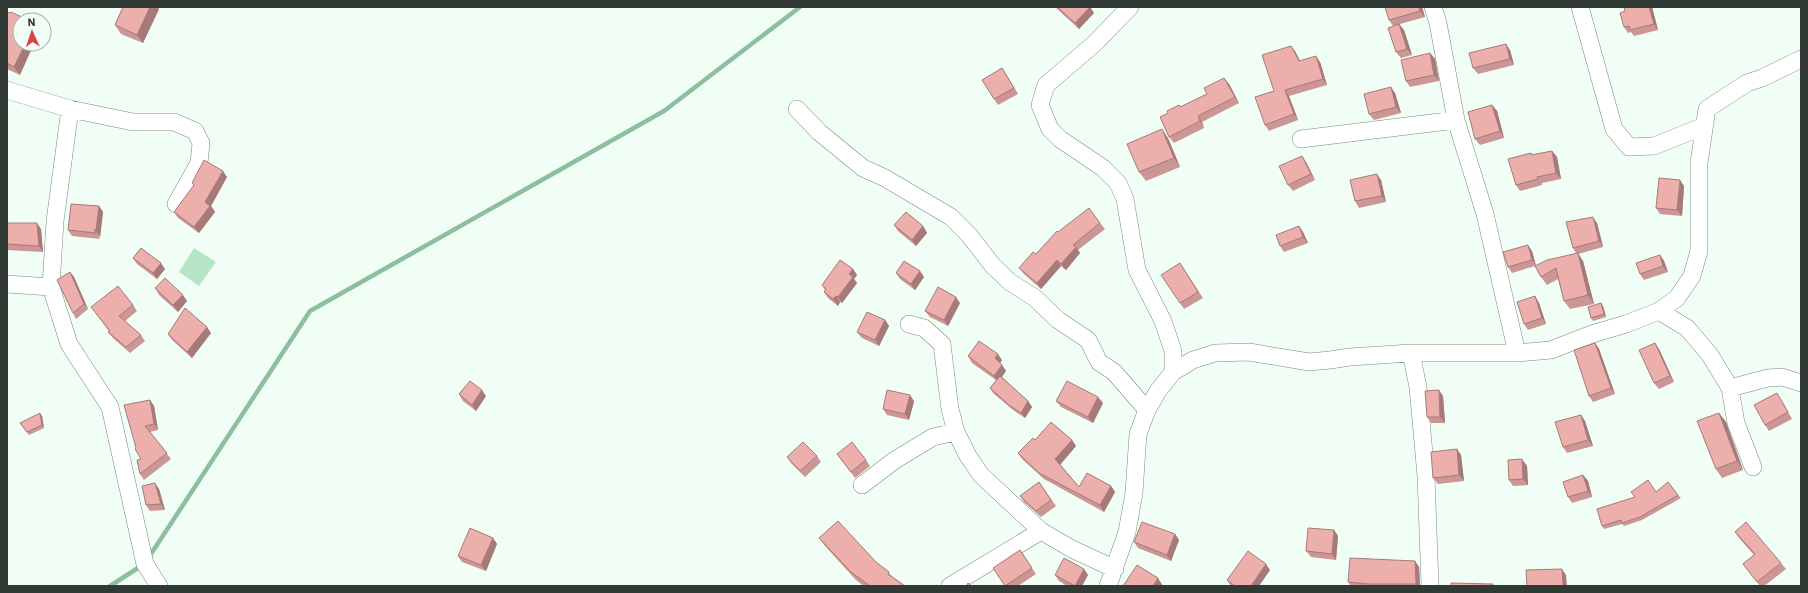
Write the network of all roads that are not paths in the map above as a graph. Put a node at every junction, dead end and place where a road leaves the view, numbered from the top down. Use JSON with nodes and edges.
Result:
{"nodes":[{"id":1,"x":1130,"y":7,"type":"edge"},
{"id":2,"x":1433,"y":7,"type":"edge"},
{"id":3,"x":1580,"y":7,"type":"edge"},
{"id":4,"x":1801,"y":59,"type":"edge"},
{"id":5,"x":7,"y":90,"type":"edge"},
{"id":6,"x":797,"y":109,"type":"dead end"},
{"id":7,"x":70,"y":110,"type":"junction"},
{"id":8,"x":1456,"y":120,"type":"junction"},
{"id":9,"x":1704,"y":126,"type":"junction"},
{"id":10,"x":1301,"y":139,"type":"dead end"},
{"id":11,"x":176,"y":204,"type":"dead end"},
{"id":12,"x":7,"y":284,"type":"edge"},
{"id":13,"x":52,"y":287,"type":"junction"},
{"id":14,"x":1659,"y":311,"type":"junction"},
{"id":15,"x":909,"y":324,"type":"dead end"},
{"id":16,"x":1412,"y":353,"type":"junction"},
{"id":17,"x":1517,"y":353,"type":"junction"},
{"id":18,"x":1174,"y":372,"type":"junction"},
{"id":19,"x":1801,"y":383,"type":"edge"},
{"id":20,"x":1730,"y":388,"type":"junction"},
{"id":21,"x":1147,"y":410,"type":"junction"},
{"id":22,"x":956,"y":432,"type":"junction"},
{"id":23,"x":1753,"y":467,"type":"dead end"},
{"id":24,"x":862,"y":484,"type":"dead end"},
{"id":25,"x":1041,"y":531,"type":"junction"},
{"id":26,"x":1115,"y":569,"type":"junction"},
{"id":27,"x":159,"y":586,"type":"edge"},
{"id":28,"x":950,"y":586,"type":"edge"},
{"id":29,"x":1108,"y":586,"type":"edge"},
{"id":30,"x":1430,"y":586,"type":"edge"}],
"edges":[{"from":1,"to":18,"type":"street"},
{"from":2,"to":8,"type":"street"},
{"from":3,"to":9,"type":"street"},
{"from":4,"to":9,"type":"street"},
{"from":5,"to":7,"type":"street"},
{"from":6,"to":21,"type":"street"},
{"from":7,"to":11,"type":"street"},
{"from":7,"to":13,"type":"street"},
{"from":8,"to":10,"type":"street"},
{"from":8,"to":17,"type":"street"},
{"from":9,"to":14,"type":"street"},
{"from":12,"to":13,"type":"street"},
{"from":13,"to":27,"type":"street"},
{"from":14,"to":17,"type":"street"},
{"from":14,"to":20,"type":"street"},
{"from":15,"to":22,"type":"street"},
{"from":16,"to":17,"type":"street"},
{"from":16,"to":18,"type":"street"},
{"from":16,"to":30,"type":"street"},
{"from":18,"to":21,"type":"street"},
{"from":19,"to":20,"type":"street"},
{"from":20,"to":23,"type":"street"},
{"from":21,"to":26,"type":"street"},
{"from":22,"to":24,"type":"street"},
{"from":22,"to":25,"type":"street"},
{"from":25,"to":26,"type":"street"},
{"from":25,"to":28,"type":"street"},
{"from":26,"to":29,"type":"street"}]}
